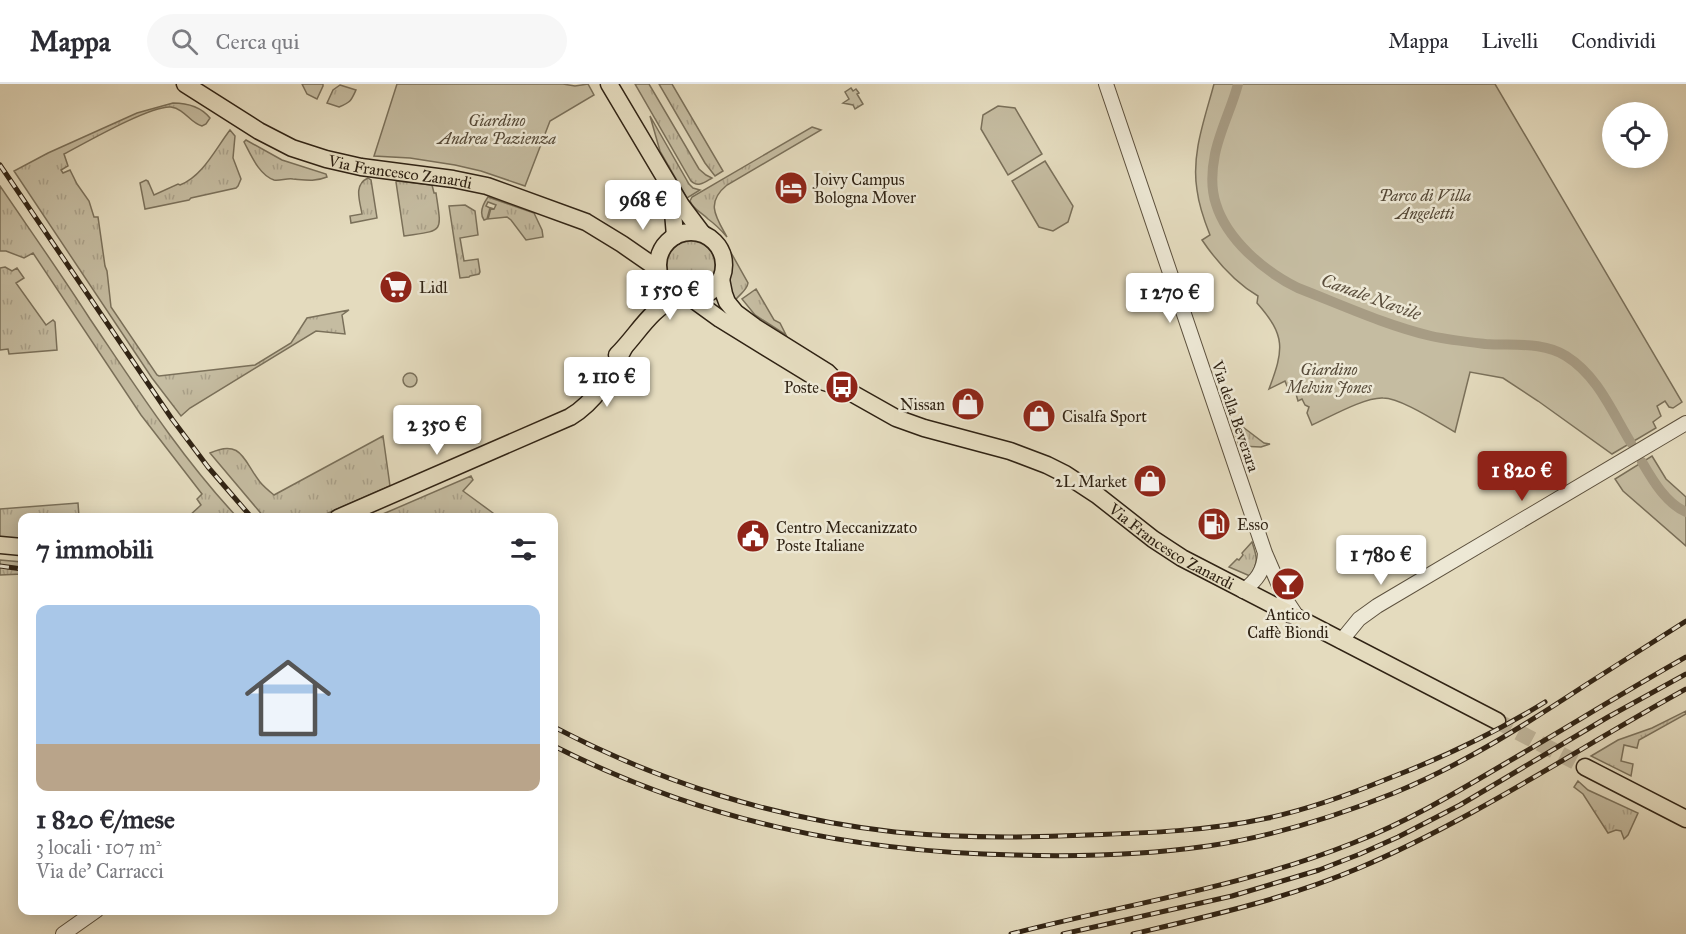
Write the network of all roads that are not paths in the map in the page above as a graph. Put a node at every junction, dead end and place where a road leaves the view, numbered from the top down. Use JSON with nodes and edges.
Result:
{"nodes":[{"id":1,"x":185,"y":84,"type":"edge"},
{"id":2,"x":599,"y":84,"type":"edge"},
{"id":3,"x":609,"y":84,"type":"edge"},
{"id":4,"x":1106,"y":84,"type":"edge"},
{"id":5,"x":702,"y":233,"type":"junction"},
{"id":6,"x":669,"y":241,"type":"junction"},
{"id":7,"x":622,"y":244,"type":"junction"},
{"id":8,"x":659,"y":274,"type":"junction"},
{"id":9,"x":721,"y":279,"type":"junction"},
{"id":10,"x":685,"y":297,"type":"junction"},
{"id":11,"x":645,"y":321,"type":"junction"},
{"id":12,"x":841,"y":387,"type":"junction"},
{"id":13,"x":1686,"y":423,"type":"edge"},
{"id":14,"x":349,"y":513,"type":"edge"},
{"id":15,"x":0,"y":545,"type":"edge"},
{"id":16,"x":18,"y":547,"type":"edge"},
{"id":17,"x":1265,"y":553,"type":"junction"},
{"id":18,"x":1244,"y":591,"type":"junction"},
{"id":19,"x":1299,"y":620,"type":"junction"},
{"id":20,"x":1341,"y":641,"type":"junction"},
{"id":21,"x":1497,"y":721,"type":"tunnel mouth"},
{"id":22,"x":1585,"y":767,"type":"tunnel mouth"},
{"id":23,"x":1686,"y":819,"type":"edge"},
{"id":24,"x":90,"y":915,"type":"edge"},
{"id":25,"x":63,"y":934,"type":"edge"}],
"edges":[{"from":1,"to":7,"type":"main road","name":"Via Francesco Zanardi"},
{"from":2,"to":6,"type":"main road"},
{"from":3,"to":5,"type":"main road"},
{"from":4,"to":17,"type":"street","name":"Via della Beverara"},
{"from":5,"to":6,"type":"main road"},
{"from":5,"to":9,"type":"main road"},
{"from":6,"to":7,"type":"main road","name":"Via Francesco Zanardi"},
{"from":6,"to":8,"type":"main road"},
{"from":7,"to":8,"type":"main road","name":"Via Francesco Zanardi"},
{"from":8,"to":10,"type":"main road"},
{"from":8,"to":11,"type":"main road"},
{"from":9,"to":10,"type":"main road"},
{"from":9,"to":12,"type":"main road","name":"Via Francesco Zanardi"},
{"from":10,"to":11,"type":"main road"},
{"from":10,"to":12,"type":"main road","name":"Via Francesco Zanardi"},
{"from":11,"to":14,"type":"main road"},
{"from":12,"to":18,"type":"main road","name":"Via Francesco Zanardi"},
{"from":13,"to":20,"type":"street"},
{"from":15,"to":16,"type":"main road"},
{"from":17,"to":18,"type":"street"},
{"from":17,"to":19,"type":"street","name":"Via della Beverara"},
{"from":18,"to":19,"type":"main road","name":"Via Francesco Zanardi"},
{"from":19,"to":20,"type":"main road","name":"Via Francesco Zanardi"},
{"from":20,"to":21,"type":"main road","name":"Via Francesco Zanardi"},
{"from":22,"to":23,"type":"main road"},
{"from":24,"to":25,"type":"street"}]}
